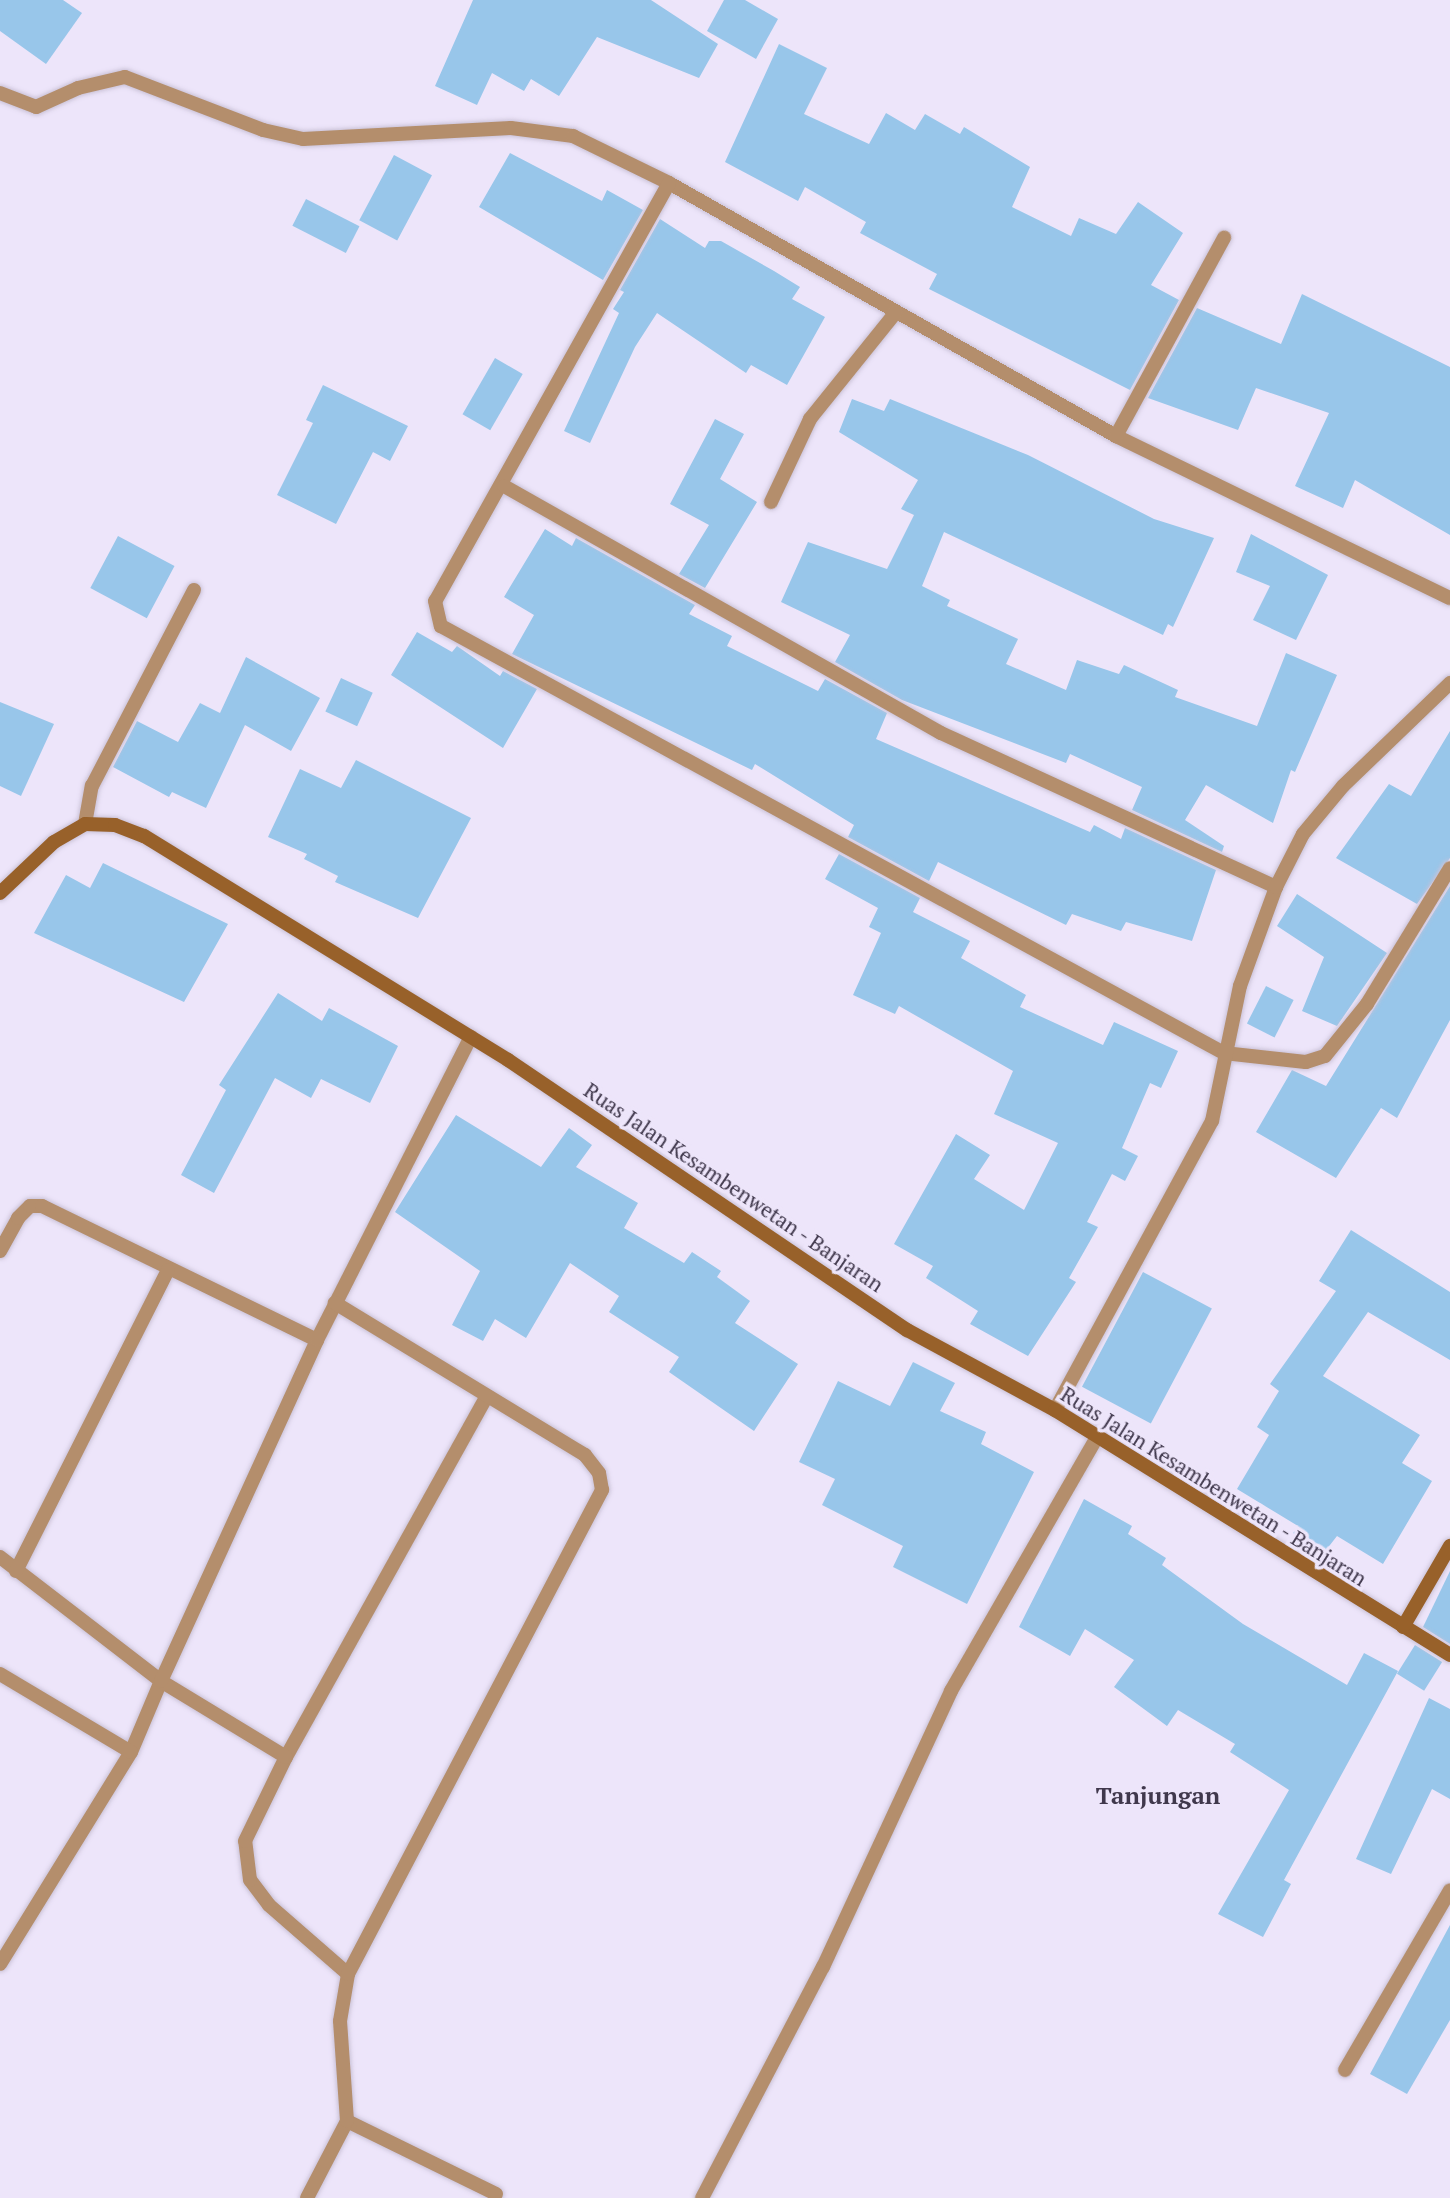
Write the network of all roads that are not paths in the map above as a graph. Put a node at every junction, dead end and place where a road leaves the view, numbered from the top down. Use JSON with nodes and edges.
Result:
{"nodes":[{"id":1,"x":0,"y":93,"type":"edge"},
{"id":2,"x":669,"y":183,"type":"junction"},
{"id":3,"x":1224,"y":238,"type":"dead end"},
{"id":4,"x":896,"y":312,"type":"junction"},
{"id":5,"x":1115,"y":436,"type":"junction"},
{"id":6,"x":503,"y":486,"type":"junction"},
{"id":7,"x":771,"y":502,"type":"dead end"},
{"id":8,"x":194,"y":590,"type":"dead end"},
{"id":9,"x":1450,"y":598,"type":"edge"},
{"id":10,"x":1450,"y":683,"type":"edge"},
{"id":11,"x":85,"y":824,"type":"junction"},
{"id":12,"x":1450,"y":868,"type":"edge"},
{"id":13,"x":1276,"y":887,"type":"junction"},
{"id":14,"x":0,"y":893,"type":"edge"},
{"id":15,"x":471,"y":1037,"type":"junction"},
{"id":16,"x":1224,"y":1053,"type":"junction"},
{"id":17,"x":0,"y":1251,"type":"edge"},
{"id":18,"x":168,"y":1270,"type":"junction"},
{"id":19,"x":335,"y":1303,"type":"junction"},
{"id":20,"x":317,"y":1340,"type":"junction"},
{"id":21,"x":488,"y":1396,"type":"junction"},
{"id":22,"x":1055,"y":1410,"type":"junction"},
{"id":23,"x":1097,"y":1437,"type":"junction"},
{"id":24,"x":1450,"y":1546,"type":"edge"},
{"id":25,"x":0,"y":1557,"type":"edge"},
{"id":26,"x":16,"y":1572,"type":"junction"},
{"id":27,"x":1402,"y":1627,"type":"junction"},
{"id":28,"x":1450,"y":1655,"type":"edge"},
{"id":29,"x":0,"y":1674,"type":"edge"},
{"id":30,"x":161,"y":1681,"type":"junction"},
{"id":31,"x":131,"y":1752,"type":"junction"},
{"id":32,"x":286,"y":1756,"type":"junction"},
{"id":33,"x":1450,"y":1890,"type":"edge"},
{"id":34,"x":0,"y":1964,"type":"edge"},
{"id":35,"x":348,"y":1974,"type":"junction"},
{"id":36,"x":1345,"y":2070,"type":"dead end"},
{"id":37,"x":347,"y":2122,"type":"junction"},
{"id":38,"x":496,"y":2194,"type":"dead end"},
{"id":39,"x":307,"y":2198,"type":"edge"},
{"id":40,"x":702,"y":2198,"type":"edge"}],
"edges":[{"from":1,"to":2,"type":"street"},
{"from":2,"to":4,"type":"street"},
{"from":2,"to":6,"type":"street"},
{"from":3,"to":5,"type":"street"},
{"from":4,"to":5,"type":"street"},
{"from":4,"to":7,"type":"street"},
{"from":5,"to":9,"type":"street"},
{"from":6,"to":13,"type":"street"},
{"from":6,"to":16,"type":"street"},
{"from":8,"to":11,"type":"street"},
{"from":10,"to":13,"type":"street"},
{"from":11,"to":14,"type":"main road"},
{"from":11,"to":15,"type":"main road","name":"Ruas Jalan Kesambenwetan - Banjaran"},
{"from":12,"to":16,"type":"street"},
{"from":13,"to":16,"type":"street"},
{"from":15,"to":19,"type":"street"},
{"from":15,"to":22,"type":"main road","name":"Ruas Jalan Kesambenwetan - Banjaran"},
{"from":16,"to":22,"type":"street"},
{"from":17,"to":18,"type":"street"},
{"from":18,"to":20,"type":"street"},
{"from":18,"to":26,"type":"street"},
{"from":19,"to":20,"type":"street"},
{"from":19,"to":21,"type":"street"},
{"from":20,"to":30,"type":"street"},
{"from":21,"to":32,"type":"street"},
{"from":21,"to":35,"type":"street"},
{"from":22,"to":23,"type":"main road","name":"Ruas Jalan Kesambenwetan - Banjaran"},
{"from":23,"to":27,"type":"main road","name":"Ruas Jalan Kesambenwetan - Banjaran"},
{"from":23,"to":40,"type":"street"},
{"from":24,"to":27,"type":"main road"},
{"from":25,"to":26,"type":"street"},
{"from":26,"to":30,"type":"street"},
{"from":27,"to":28,"type":"main road","name":"Ruas Jalan Kesambenwetan - Banjaran"},
{"from":29,"to":31,"type":"street"},
{"from":30,"to":31,"type":"street"},
{"from":30,"to":32,"type":"street"},
{"from":31,"to":34,"type":"street"},
{"from":32,"to":35,"type":"street"},
{"from":33,"to":36,"type":"street"},
{"from":35,"to":37,"type":"street"},
{"from":37,"to":38,"type":"street"},
{"from":37,"to":39,"type":"street"}]}
